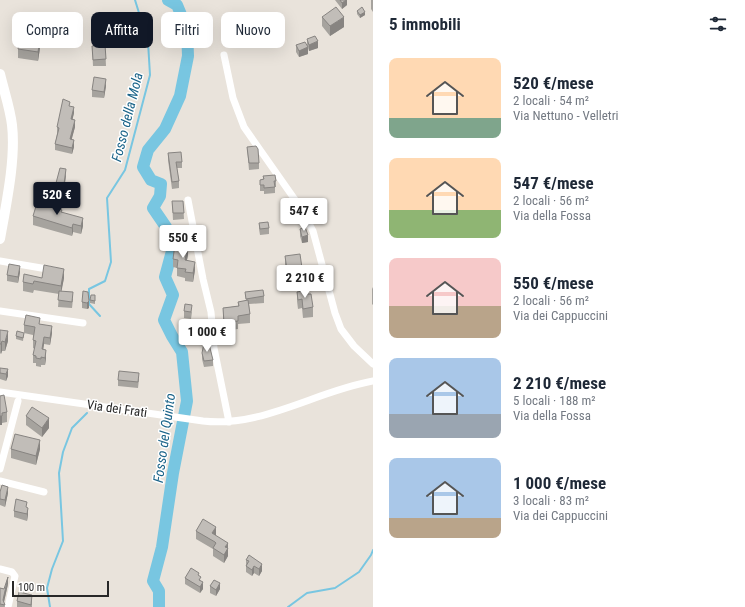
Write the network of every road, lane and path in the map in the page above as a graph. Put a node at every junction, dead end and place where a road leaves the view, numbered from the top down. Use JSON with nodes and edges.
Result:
{"nodes":[{"id":1,"x":224,"y":55,"type":"dead end"},
{"id":2,"x":0,"y":74,"type":"edge"},
{"id":3,"x":188,"y":200,"type":"dead end"},
{"id":4,"x":0,"y":239,"type":"edge"},
{"id":5,"x":0,"y":261,"type":"edge"},
{"id":6,"x":57,"y":271,"type":"edge"},
{"id":7,"x":0,"y":311,"type":"edge"},
{"id":8,"x":83,"y":322,"type":"dead end"},
{"id":9,"x":373,"y":364,"type":"edge"},
{"id":10,"x":373,"y":381,"type":"edge"},
{"id":11,"x":0,"y":392,"type":"edge"},
{"id":12,"x":18,"y":401,"type":"dead end"},
{"id":13,"x":229,"y":422,"type":"junction"},
{"id":14,"x":0,"y":469,"type":"edge"},
{"id":15,"x":0,"y":480,"type":"edge"},
{"id":16,"x":44,"y":492,"type":"dead end"},
{"id":17,"x":0,"y":569,"type":"edge"},
{"id":18,"x":8,"y":607,"type":"edge"}],
"edges":[{"from":1,"to":9,"type":"street"},
{"from":2,"to":4,"type":"main road"},
{"from":3,"to":13,"type":"street"},
{"from":5,"to":6,"type":"street"},
{"from":7,"to":8,"type":"street"},
{"from":10,"to":13,"type":"street","name":"Via dei Frati"},
{"from":11,"to":13,"type":"street","name":"Via dei Frati"},
{"from":12,"to":14,"type":"street"},
{"from":15,"to":16,"type":"street"},
{"from":17,"to":18,"type":"street"}]}
